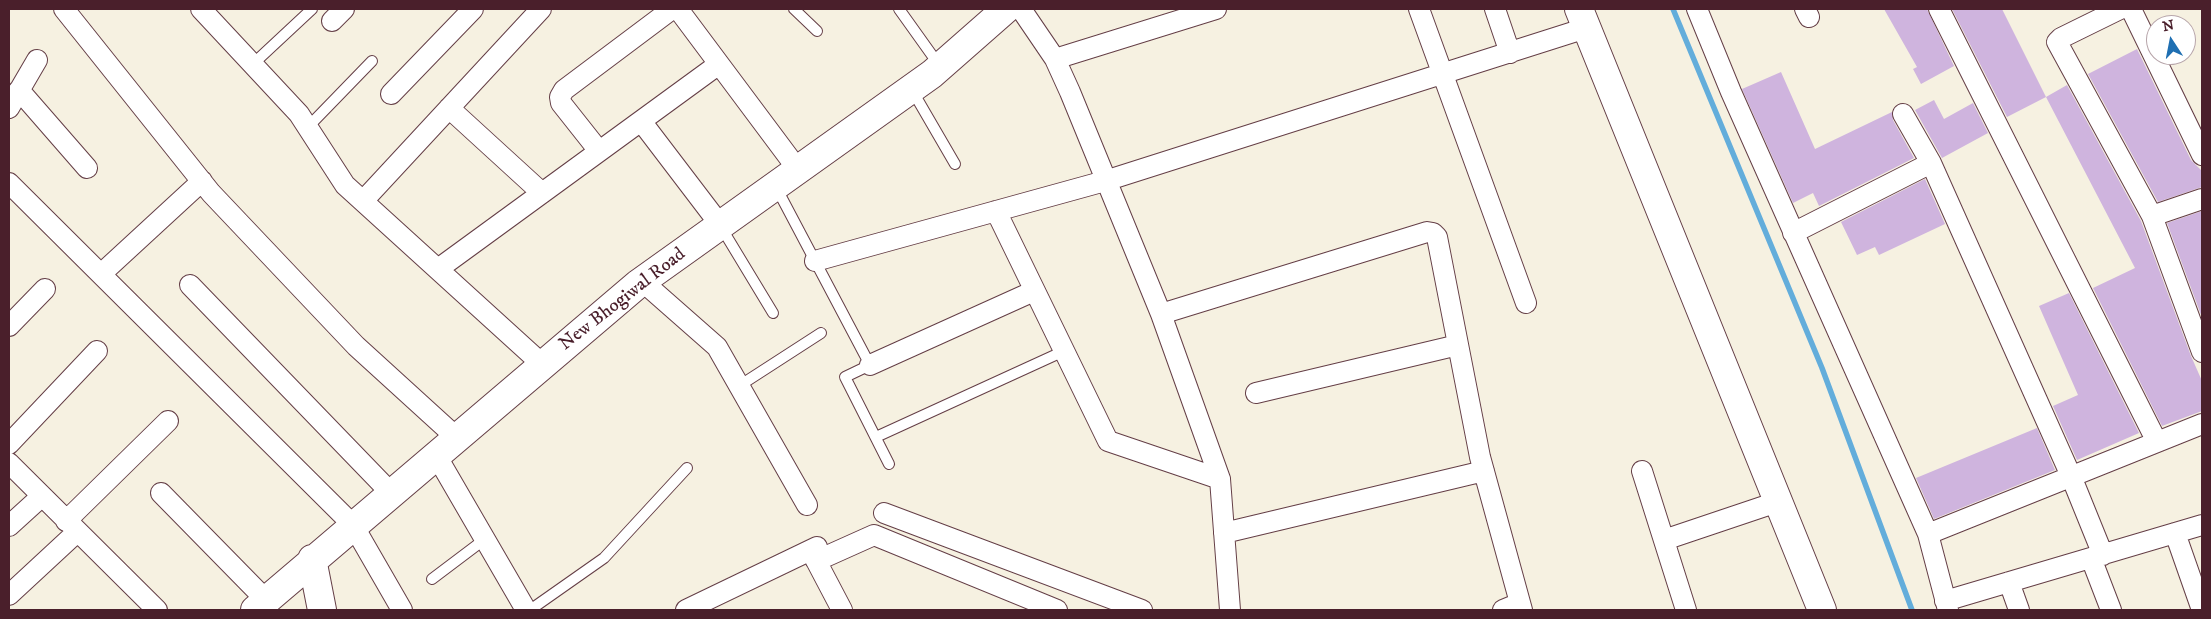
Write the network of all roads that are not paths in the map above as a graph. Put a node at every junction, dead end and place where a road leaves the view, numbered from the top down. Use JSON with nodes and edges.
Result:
{"nodes":[{"id":1,"x":64,"y":9,"type":"edge"},
{"id":2,"x":201,"y":9,"type":"edge"},
{"id":3,"x":312,"y":9,"type":"edge"},
{"id":4,"x":473,"y":9,"type":"edge"},
{"id":5,"x":541,"y":9,"type":"edge"},
{"id":6,"x":672,"y":9,"type":"edge"},
{"id":7,"x":678,"y":9,"type":"edge"},
{"id":8,"x":794,"y":9,"type":"edge"},
{"id":9,"x":899,"y":9,"type":"edge"},
{"id":10,"x":1006,"y":9,"type":"edge"},
{"id":11,"x":1021,"y":9,"type":"edge"},
{"id":12,"x":1216,"y":9,"type":"edge"},
{"id":13,"x":1419,"y":9,"type":"edge"},
{"id":14,"x":1495,"y":9,"type":"edge"},
{"id":15,"x":1697,"y":9,"type":"edge"},
{"id":16,"x":1939,"y":9,"type":"edge"},
{"id":17,"x":2120,"y":9,"type":"edge"},
{"id":18,"x":2131,"y":9,"type":"edge"},
{"id":19,"x":1168,"y":16,"type":"edge"},
{"id":20,"x":1582,"y":18,"type":"edge"},
{"id":21,"x":817,"y":31,"type":"dead end"},
{"id":22,"x":1510,"y":53,"type":"junction"},
{"id":23,"x":1054,"y":59,"type":"junction"},
{"id":24,"x":37,"y":60,"type":"dead end"},
{"id":25,"x":372,"y":61,"type":"dead end"},
{"id":26,"x":253,"y":64,"type":"junction"},
{"id":27,"x":719,"y":64,"type":"junction"},
{"id":28,"x":940,"y":67,"type":"junction"},
{"id":29,"x":1443,"y":73,"type":"junction"},
{"id":30,"x":912,"y":89,"type":"junction"},
{"id":31,"x":19,"y":90,"type":"junction"},
{"id":32,"x":391,"y":94,"type":"dead end"},
{"id":33,"x":9,"y":108,"type":"edge"},
{"id":34,"x":449,"y":108,"type":"junction"},
{"id":35,"x":1903,"y":114,"type":"dead end"},
{"id":36,"x":641,"y":121,"type":"junction"},
{"id":37,"x":308,"y":127,"type":"junction"},
{"id":38,"x":599,"y":151,"type":"junction"},
{"id":39,"x":2201,"y":151,"type":"edge"},
{"id":40,"x":1931,"y":163,"type":"junction"},
{"id":41,"x":955,"y":164,"type":"dead end"},
{"id":42,"x":87,"y":168,"type":"dead end"},
{"id":43,"x":799,"y":170,"type":"junction"},
{"id":44,"x":202,"y":181,"type":"junction"},
{"id":45,"x":1105,"y":181,"type":"junction"},
{"id":46,"x":9,"y":183,"type":"edge"},
{"id":47,"x":776,"y":187,"type":"junction"},
{"id":48,"x":542,"y":193,"type":"junction"},
{"id":49,"x":2202,"y":199,"type":"edge"},
{"id":50,"x":363,"y":201,"type":"junction"},
{"id":51,"x":996,"y":211,"type":"junction"},
{"id":52,"x":2152,"y":216,"type":"junction"},
{"id":53,"x":720,"y":226,"type":"junction"},
{"id":54,"x":1793,"y":233,"type":"junction"},
{"id":55,"x":815,"y":261,"type":"junction"},
{"id":56,"x":438,"y":269,"type":"junction"},
{"id":57,"x":101,"y":274,"type":"junction"},
{"id":58,"x":642,"y":281,"type":"junction"},
{"id":59,"x":190,"y":285,"type":"dead end"},
{"id":60,"x":46,"y":289,"type":"dead end"},
{"id":61,"x":1034,"y":291,"type":"junction"},
{"id":62,"x":1526,"y":303,"type":"dead end"},
{"id":63,"x":772,"y":314,"type":"dead end"},
{"id":64,"x":1161,"y":314,"type":"junction"},
{"id":65,"x":9,"y":326,"type":"edge"},
{"id":66,"x":821,"y":333,"type":"dead end"},
{"id":67,"x":1458,"y":345,"type":"junction"},
{"id":68,"x":1064,"y":351,"type":"junction"},
{"id":69,"x":97,"y":352,"type":"dead end"},
{"id":70,"x":2202,"y":352,"type":"edge"},
{"id":71,"x":543,"y":365,"type":"junction"},
{"id":72,"x":870,"y":365,"type":"junction"},
{"id":73,"x":739,"y":386,"type":"junction"},
{"id":74,"x":1256,"y":393,"type":"dead end"},
{"id":75,"x":168,"y":421,"type":"dead end"},
{"id":76,"x":2202,"y":425,"type":"edge"},
{"id":77,"x":876,"y":436,"type":"junction"},
{"id":78,"x":457,"y":438,"type":"junction"},
{"id":79,"x":2157,"y":442,"type":"junction"},
{"id":80,"x":9,"y":444,"type":"edge"},
{"id":81,"x":436,"y":455,"type":"junction"},
{"id":82,"x":9,"y":463,"type":"edge"},
{"id":83,"x":890,"y":464,"type":"dead end"},
{"id":84,"x":687,"y":468,"type":"dead end"},
{"id":85,"x":1484,"y":471,"type":"junction"},
{"id":86,"x":1642,"y":471,"type":"dead end"},
{"id":87,"x":2072,"y":476,"type":"junction"},
{"id":88,"x":1220,"y":479,"type":"junction"},
{"id":89,"x":161,"y":493,"type":"dead end"},
{"id":90,"x":391,"y":493,"type":"junction"},
{"id":91,"x":42,"y":496,"type":"junction"},
{"id":92,"x":1777,"y":502,"type":"junction"},
{"id":93,"x":807,"y":505,"type":"dead end"},
{"id":94,"x":884,"y":513,"type":"dead end"},
{"id":95,"x":353,"y":525,"type":"junction"},
{"id":96,"x":2202,"y":525,"type":"edge"},
{"id":97,"x":9,"y":526,"type":"edge"},
{"id":98,"x":72,"y":526,"type":"junction"},
{"id":99,"x":1224,"y":533,"type":"junction"},
{"id":100,"x":2175,"y":533,"type":"junction"},
{"id":101,"x":1928,"y":534,"type":"junction"},
{"id":102,"x":485,"y":539,"type":"junction"},
{"id":103,"x":1664,"y":540,"type":"junction"},
{"id":104,"x":815,"y":553,"type":"junction"},
{"id":105,"x":2097,"y":556,"type":"junction"},
{"id":106,"x":312,"y":560,"type":"junction"},
{"id":107,"x":432,"y":579,"type":"dead end"},
{"id":108,"x":2009,"y":582,"type":"junction"},
{"id":109,"x":9,"y":595,"type":"edge"},
{"id":110,"x":1016,"y":603,"type":"edge"},
{"id":111,"x":261,"y":605,"type":"edge"},
{"id":112,"x":1947,"y":606,"type":"edge"},
{"id":113,"x":1515,"y":608,"type":"edge"},
{"id":114,"x":157,"y":610,"type":"edge"},
{"id":115,"x":322,"y":610,"type":"edge"},
{"id":116,"x":402,"y":610,"type":"edge"},
{"id":117,"x":528,"y":610,"type":"edge"},
{"id":118,"x":686,"y":610,"type":"edge"},
{"id":119,"x":842,"y":610,"type":"edge"},
{"id":120,"x":1057,"y":610,"type":"edge"},
{"id":121,"x":1142,"y":610,"type":"edge"},
{"id":122,"x":1230,"y":610,"type":"edge"},
{"id":123,"x":1686,"y":610,"type":"edge"},
{"id":124,"x":1822,"y":610,"type":"edge"},
{"id":125,"x":2019,"y":610,"type":"edge"},
{"id":126,"x":2111,"y":610,"type":"edge"},
{"id":127,"x":2202,"y":610,"type":"edge"}],
"edges":[{"from":1,"to":44,"type":"street"},
{"from":2,"to":26,"type":"street"},
{"from":3,"to":26,"type":"lane"},
{"from":4,"to":32,"type":"street"},
{"from":5,"to":34,"type":"street"},
{"from":6,"to":38,"type":"street"},
{"from":7,"to":27,"type":"street"},
{"from":8,"to":21,"type":"lane"},
{"from":9,"to":28,"type":"lane"},
{"from":10,"to":28,"type":"street","name":"New Bhogiwal Road"},
{"from":11,"to":23,"type":"street"},
{"from":12,"to":19,"type":"street"},
{"from":13,"to":29,"type":"street"},
{"from":14,"to":22,"type":"street"},
{"from":15,"to":54,"type":"street"},
{"from":16,"to":79,"type":"street"},
{"from":17,"to":52,"type":"street"},
{"from":18,"to":39,"type":"street"},
{"from":19,"to":23,"type":"street"},
{"from":20,"to":22,"type":"street"},
{"from":20,"to":92,"type":"street"},
{"from":22,"to":29,"type":"street"},
{"from":23,"to":45,"type":"street"},
{"from":24,"to":31,"type":"street"},
{"from":25,"to":37,"type":"lane"},
{"from":26,"to":37,"type":"street"},
{"from":27,"to":36,"type":"street"},
{"from":27,"to":43,"type":"street"},
{"from":28,"to":30,"type":"street","name":"New Bhogiwal Road"},
{"from":29,"to":45,"type":"street"},
{"from":29,"to":62,"type":"street"},
{"from":30,"to":41,"type":"lane"},
{"from":30,"to":43,"type":"street","name":"New Bhogiwal Road"},
{"from":31,"to":33,"type":"street"},
{"from":31,"to":42,"type":"street"},
{"from":34,"to":48,"type":"street"},
{"from":34,"to":50,"type":"street"},
{"from":35,"to":40,"type":"street"},
{"from":36,"to":38,"type":"street"},
{"from":36,"to":53,"type":"street"},
{"from":37,"to":50,"type":"street"},
{"from":38,"to":48,"type":"street"},
{"from":40,"to":54,"type":"street"},
{"from":40,"to":87,"type":"street"},
{"from":43,"to":47,"type":"street","name":"New Bhogiwal Road"},
{"from":44,"to":57,"type":"street"},
{"from":44,"to":78,"type":"street"},
{"from":45,"to":51,"type":"street"},
{"from":45,"to":64,"type":"street"},
{"from":46,"to":57,"type":"street"},
{"from":47,"to":53,"type":"street","name":"New Bhogiwal Road"},
{"from":47,"to":55,"type":"lane"},
{"from":48,"to":56,"type":"street"},
{"from":49,"to":52,"type":"street"},
{"from":50,"to":56,"type":"street"},
{"from":51,"to":55,"type":"street"},
{"from":51,"to":61,"type":"street"},
{"from":52,"to":70,"type":"street"},
{"from":53,"to":58,"type":"street","name":"New Bhogiwal Road"},
{"from":53,"to":63,"type":"lane"},
{"from":54,"to":101,"type":"street"},
{"from":55,"to":72,"type":"lane"},
{"from":56,"to":71,"type":"street"},
{"from":57,"to":95,"type":"street"},
{"from":58,"to":71,"type":"street","name":"New Bhogiwal Road"},
{"from":58,"to":73,"type":"street"},
{"from":59,"to":90,"type":"street"},
{"from":60,"to":65,"type":"street"},
{"from":61,"to":68,"type":"street"},
{"from":61,"to":72,"type":"street"},
{"from":64,"to":67,"type":"street"},
{"from":64,"to":88,"type":"street"},
{"from":66,"to":73,"type":"lane"},
{"from":67,"to":74,"type":"street"},
{"from":67,"to":85,"type":"street"},
{"from":68,"to":77,"type":"lane"},
{"from":68,"to":88,"type":"street"},
{"from":69,"to":80,"type":"street"},
{"from":71,"to":78,"type":"street","name":"New Bhogiwal Road"},
{"from":72,"to":77,"type":"lane"},
{"from":73,"to":93,"type":"street"},
{"from":75,"to":98,"type":"street"},
{"from":76,"to":79,"type":"street"},
{"from":77,"to":83,"type":"lane"},
{"from":78,"to":81,"type":"street","name":"New Bhogiwal Road"},
{"from":79,"to":87,"type":"street"},
{"from":81,"to":90,"type":"street","name":"New Bhogiwal Road"},
{"from":81,"to":102,"type":"street"},
{"from":82,"to":91,"type":"street"},
{"from":84,"to":117,"type":"lane"},
{"from":85,"to":99,"type":"street"},
{"from":85,"to":113,"type":"street"},
{"from":86,"to":103,"type":"street"},
{"from":87,"to":101,"type":"street"},
{"from":87,"to":105,"type":"street"},
{"from":88,"to":99,"type":"street"},
{"from":89,"to":111,"type":"street"},
{"from":90,"to":95,"type":"street","name":"New Bhogiwal Road"},
{"from":91,"to":97,"type":"street"},
{"from":91,"to":98,"type":"street"},
{"from":92,"to":103,"type":"street"},
{"from":92,"to":124,"type":"street"},
{"from":94,"to":121,"type":"street"},
{"from":95,"to":106,"type":"street","name":"New Bhogiwal Road"},
{"from":95,"to":116,"type":"street"},
{"from":96,"to":100,"type":"street"},
{"from":98,"to":109,"type":"street"},
{"from":98,"to":114,"type":"street"},
{"from":99,"to":122,"type":"street"},
{"from":100,"to":105,"type":"street"},
{"from":100,"to":127,"type":"street"},
{"from":101,"to":112,"type":"street"},
{"from":102,"to":107,"type":"lane"},
{"from":102,"to":117,"type":"street"},
{"from":103,"to":123,"type":"street"},
{"from":104,"to":110,"type":"street"},
{"from":104,"to":118,"type":"street"},
{"from":104,"to":119,"type":"street"},
{"from":105,"to":108,"type":"street"},
{"from":105,"to":126,"type":"street"},
{"from":106,"to":111,"type":"street","name":"New Bhogiwal Road"},
{"from":106,"to":115,"type":"street"},
{"from":108,"to":112,"type":"street"},
{"from":108,"to":125,"type":"street"},
{"from":110,"to":120,"type":"street"}]}
